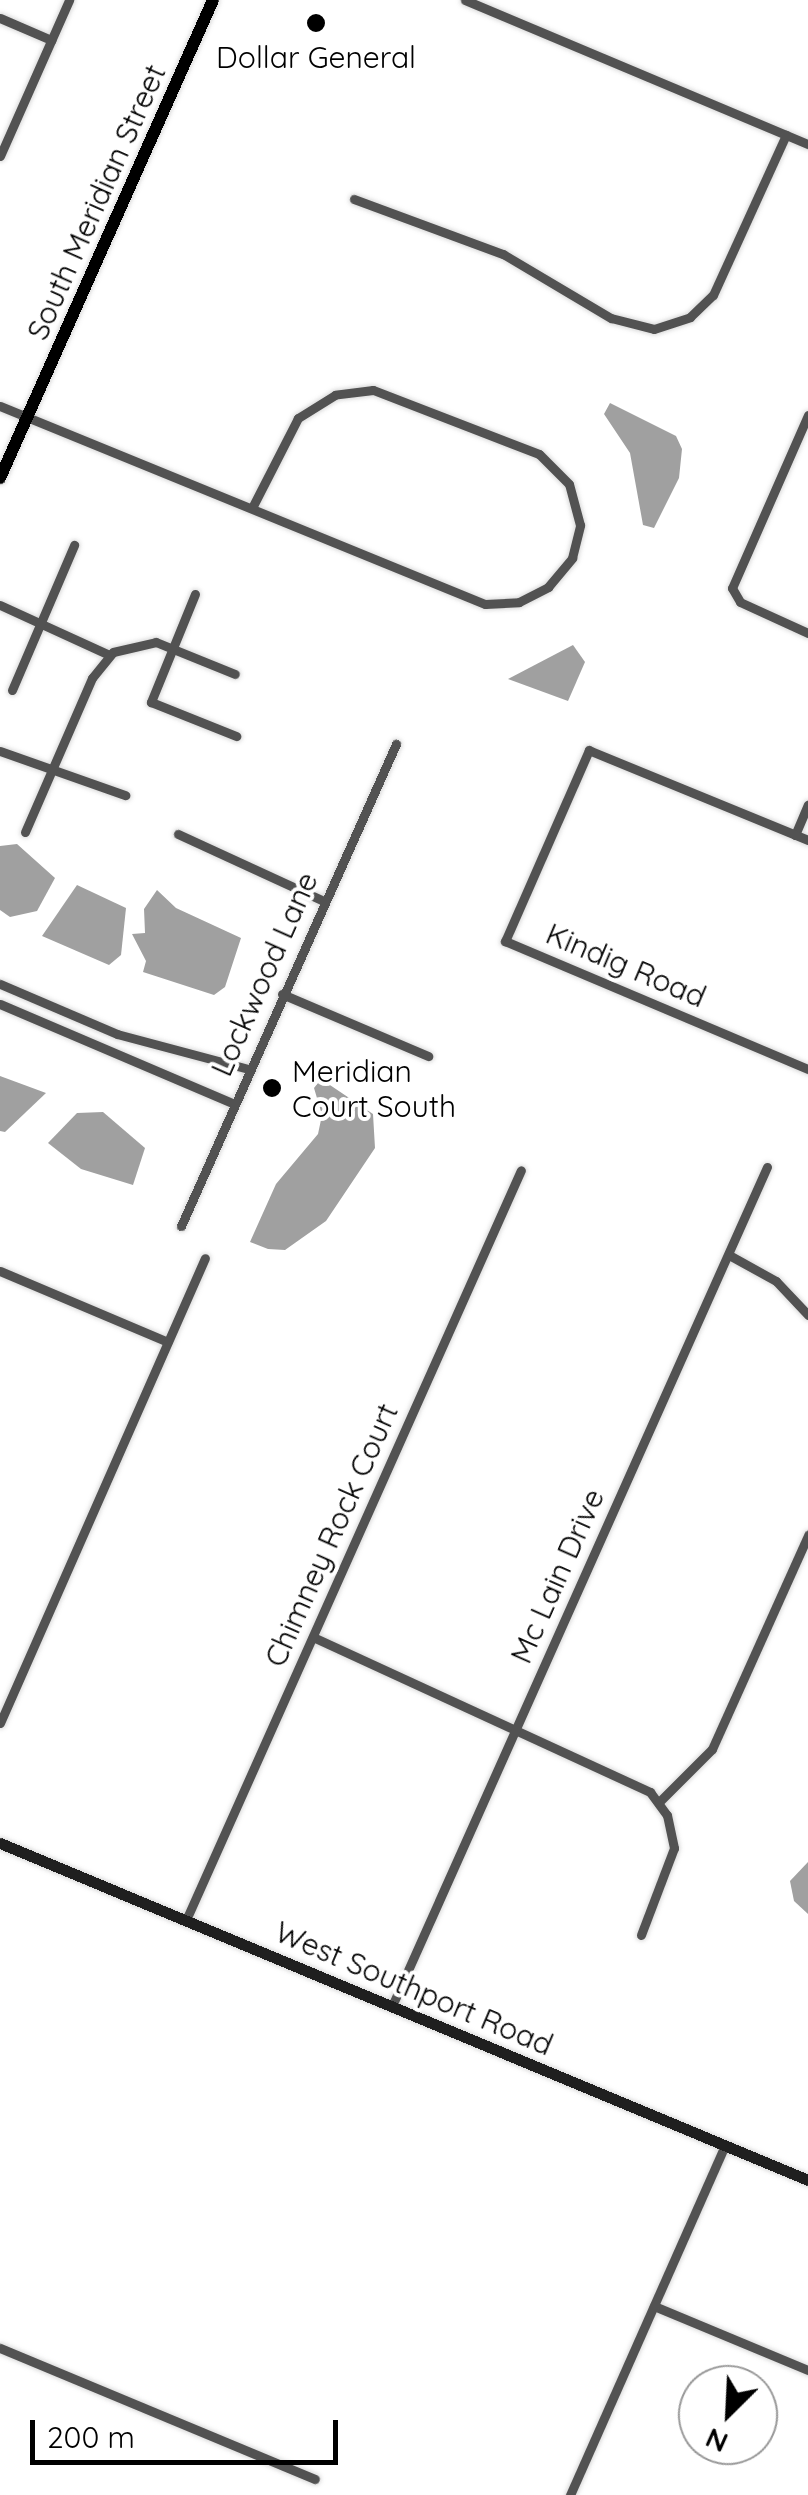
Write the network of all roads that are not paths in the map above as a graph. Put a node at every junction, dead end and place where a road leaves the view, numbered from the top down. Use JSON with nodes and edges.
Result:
{"nodes":[{"id":1,"x":69,"y":0,"type":"edge"},
{"id":2,"x":213,"y":0,"type":"edge"},
{"id":3,"x":465,"y":0,"type":"edge"},
{"id":4,"x":0,"y":18,"type":"edge"},
{"id":5,"x":52,"y":40,"type":"junction"},
{"id":6,"x":786,"y":135,"type":"junction"},
{"id":7,"x":808,"y":144,"type":"edge"},
{"id":8,"x":0,"y":156,"type":"edge"},
{"id":9,"x":354,"y":199,"type":"dead end"},
{"id":10,"x":0,"y":406,"type":"edge"},
{"id":11,"x":808,"y":415,"type":"edge"},
{"id":12,"x":26,"y":419,"type":"junction"},
{"id":13,"x":0,"y":478,"type":"edge"},
{"id":14,"x":252,"y":508,"type":"junction"},
{"id":15,"x":74,"y":545,"type":"dead end"},
{"id":16,"x":195,"y":594,"type":"dead end"},
{"id":17,"x":0,"y":605,"type":"edge"},
{"id":18,"x":40,"y":624,"type":"junction"},
{"id":19,"x":808,"y":633,"type":"edge"},
{"id":20,"x":174,"y":648,"type":"junction"},
{"id":21,"x":109,"y":655,"type":"junction"},
{"id":22,"x":235,"y":674,"type":"dead end"},
{"id":23,"x":12,"y":690,"type":"dead end"},
{"id":24,"x":236,"y":736,"type":"dead end"},
{"id":25,"x":396,"y":744,"type":"dead end"},
{"id":26,"x":0,"y":751,"type":"edge"},
{"id":27,"x":52,"y":768,"type":"junction"},
{"id":28,"x":125,"y":795,"type":"dead end"},
{"id":29,"x":808,"y":805,"type":"edge"},
{"id":30,"x":25,"y":832,"type":"dead end"},
{"id":31,"x":178,"y":834,"type":"dead end"},
{"id":32,"x":795,"y":835,"type":"junction"},
{"id":33,"x":808,"y":840,"type":"edge"},
{"id":34,"x":324,"y":901,"type":"junction"},
{"id":35,"x":0,"y":984,"type":"edge"},
{"id":36,"x":282,"y":994,"type":"junction"},
{"id":37,"x":0,"y":1004,"type":"edge"},
{"id":38,"x":428,"y":1056,"type":"dead end"},
{"id":39,"x":250,"y":1069,"type":"junction"},
{"id":40,"x":808,"y":1069,"type":"edge"},
{"id":41,"x":234,"y":1104,"type":"junction"},
{"id":42,"x":768,"y":1167,"type":"dead end"},
{"id":43,"x":522,"y":1170,"type":"dead end"},
{"id":44,"x":181,"y":1226,"type":"dead end"},
{"id":45,"x":729,"y":1255,"type":"junction"},
{"id":46,"x":205,"y":1258,"type":"dead end"},
{"id":47,"x":0,"y":1271,"type":"edge"},
{"id":48,"x":808,"y":1315,"type":"edge"},
{"id":49,"x":168,"y":1342,"type":"junction"},
{"id":50,"x":808,"y":1535,"type":"edge"},
{"id":51,"x":314,"y":1637,"type":"junction"},
{"id":52,"x":0,"y":1723,"type":"edge"},
{"id":53,"x":516,"y":1730,"type":"junction"},
{"id":54,"x":660,"y":1802,"type":"junction"},
{"id":55,"x":0,"y":1843,"type":"edge"},
{"id":56,"x":186,"y":1920,"type":"junction"},
{"id":57,"x":641,"y":1934,"type":"dead end"},
{"id":58,"x":392,"y":2006,"type":"junction"},
{"id":59,"x":725,"y":2146,"type":"junction"},
{"id":60,"x":808,"y":2180,"type":"edge"},
{"id":61,"x":654,"y":2306,"type":"junction"},
{"id":62,"x":0,"y":2348,"type":"edge"},
{"id":63,"x":808,"y":2370,"type":"edge"},
{"id":64,"x":315,"y":2478,"type":"dead end"},
{"id":65,"x":570,"y":2495,"type":"edge"}],
"edges":[{"from":1,"to":5,"type":"street"},
{"from":2,"to":12,"type":"main road","name":"South Meridian Street"},
{"from":3,"to":6,"type":"street"},
{"from":4,"to":5,"type":"street"},
{"from":5,"to":8,"type":"street"},
{"from":6,"to":7,"type":"street"},
{"from":6,"to":9,"type":"street"},
{"from":10,"to":12,"type":"street"},
{"from":11,"to":19,"type":"street"},
{"from":12,"to":13,"type":"main road","name":"South Meridian Street"},
{"from":12,"to":14,"type":"street"},
{"from":14,"to":14,"type":"street"},
{"from":15,"to":18,"type":"street"},
{"from":16,"to":20,"type":"street"},
{"from":17,"to":18,"type":"street"},
{"from":18,"to":21,"type":"street"},
{"from":18,"to":23,"type":"street"},
{"from":20,"to":21,"type":"street"},
{"from":20,"to":22,"type":"street"},
{"from":20,"to":24,"type":"street"},
{"from":21,"to":27,"type":"street"},
{"from":25,"to":34,"type":"street","name":"Lockwood Lane"},
{"from":26,"to":27,"type":"street"},
{"from":27,"to":28,"type":"street"},
{"from":27,"to":30,"type":"street"},
{"from":29,"to":32,"type":"street"},
{"from":31,"to":34,"type":"street"},
{"from":32,"to":33,"type":"street"},
{"from":32,"to":40,"type":"street","name":"Kindig Road"},
{"from":34,"to":36,"type":"street","name":"Lockwood Lane"},
{"from":35,"to":39,"type":"street"},
{"from":36,"to":38,"type":"street"},
{"from":36,"to":39,"type":"street","name":"Lockwood Lane"},
{"from":37,"to":41,"type":"street"},
{"from":39,"to":41,"type":"street","name":"Lockwood Lane"},
{"from":41,"to":44,"type":"street","name":"Lockwood Lane"},
{"from":42,"to":45,"type":"street","name":"Mc Lain Drive"},
{"from":43,"to":51,"type":"street","name":"Chimney Rock Court"},
{"from":45,"to":48,"type":"street"},
{"from":45,"to":53,"type":"street","name":"Mc Lain Drive"},
{"from":46,"to":49,"type":"street"},
{"from":47,"to":49,"type":"street"},
{"from":49,"to":52,"type":"street"},
{"from":50,"to":54,"type":"street"},
{"from":51,"to":53,"type":"street"},
{"from":51,"to":56,"type":"street","name":"Chimney Rock Court"},
{"from":53,"to":54,"type":"street"},
{"from":53,"to":58,"type":"street","name":"Mc Lain Drive"},
{"from":54,"to":57,"type":"street"},
{"from":55,"to":56,"type":"main road","name":"West Southport Road"},
{"from":56,"to":58,"type":"main road","name":"West Southport Road"},
{"from":58,"to":59,"type":"main road","name":"West Southport Road"},
{"from":59,"to":60,"type":"main road","name":"West Southport Road"},
{"from":59,"to":61,"type":"street"},
{"from":61,"to":63,"type":"street"},
{"from":61,"to":65,"type":"street"},
{"from":62,"to":64,"type":"street"}]}
